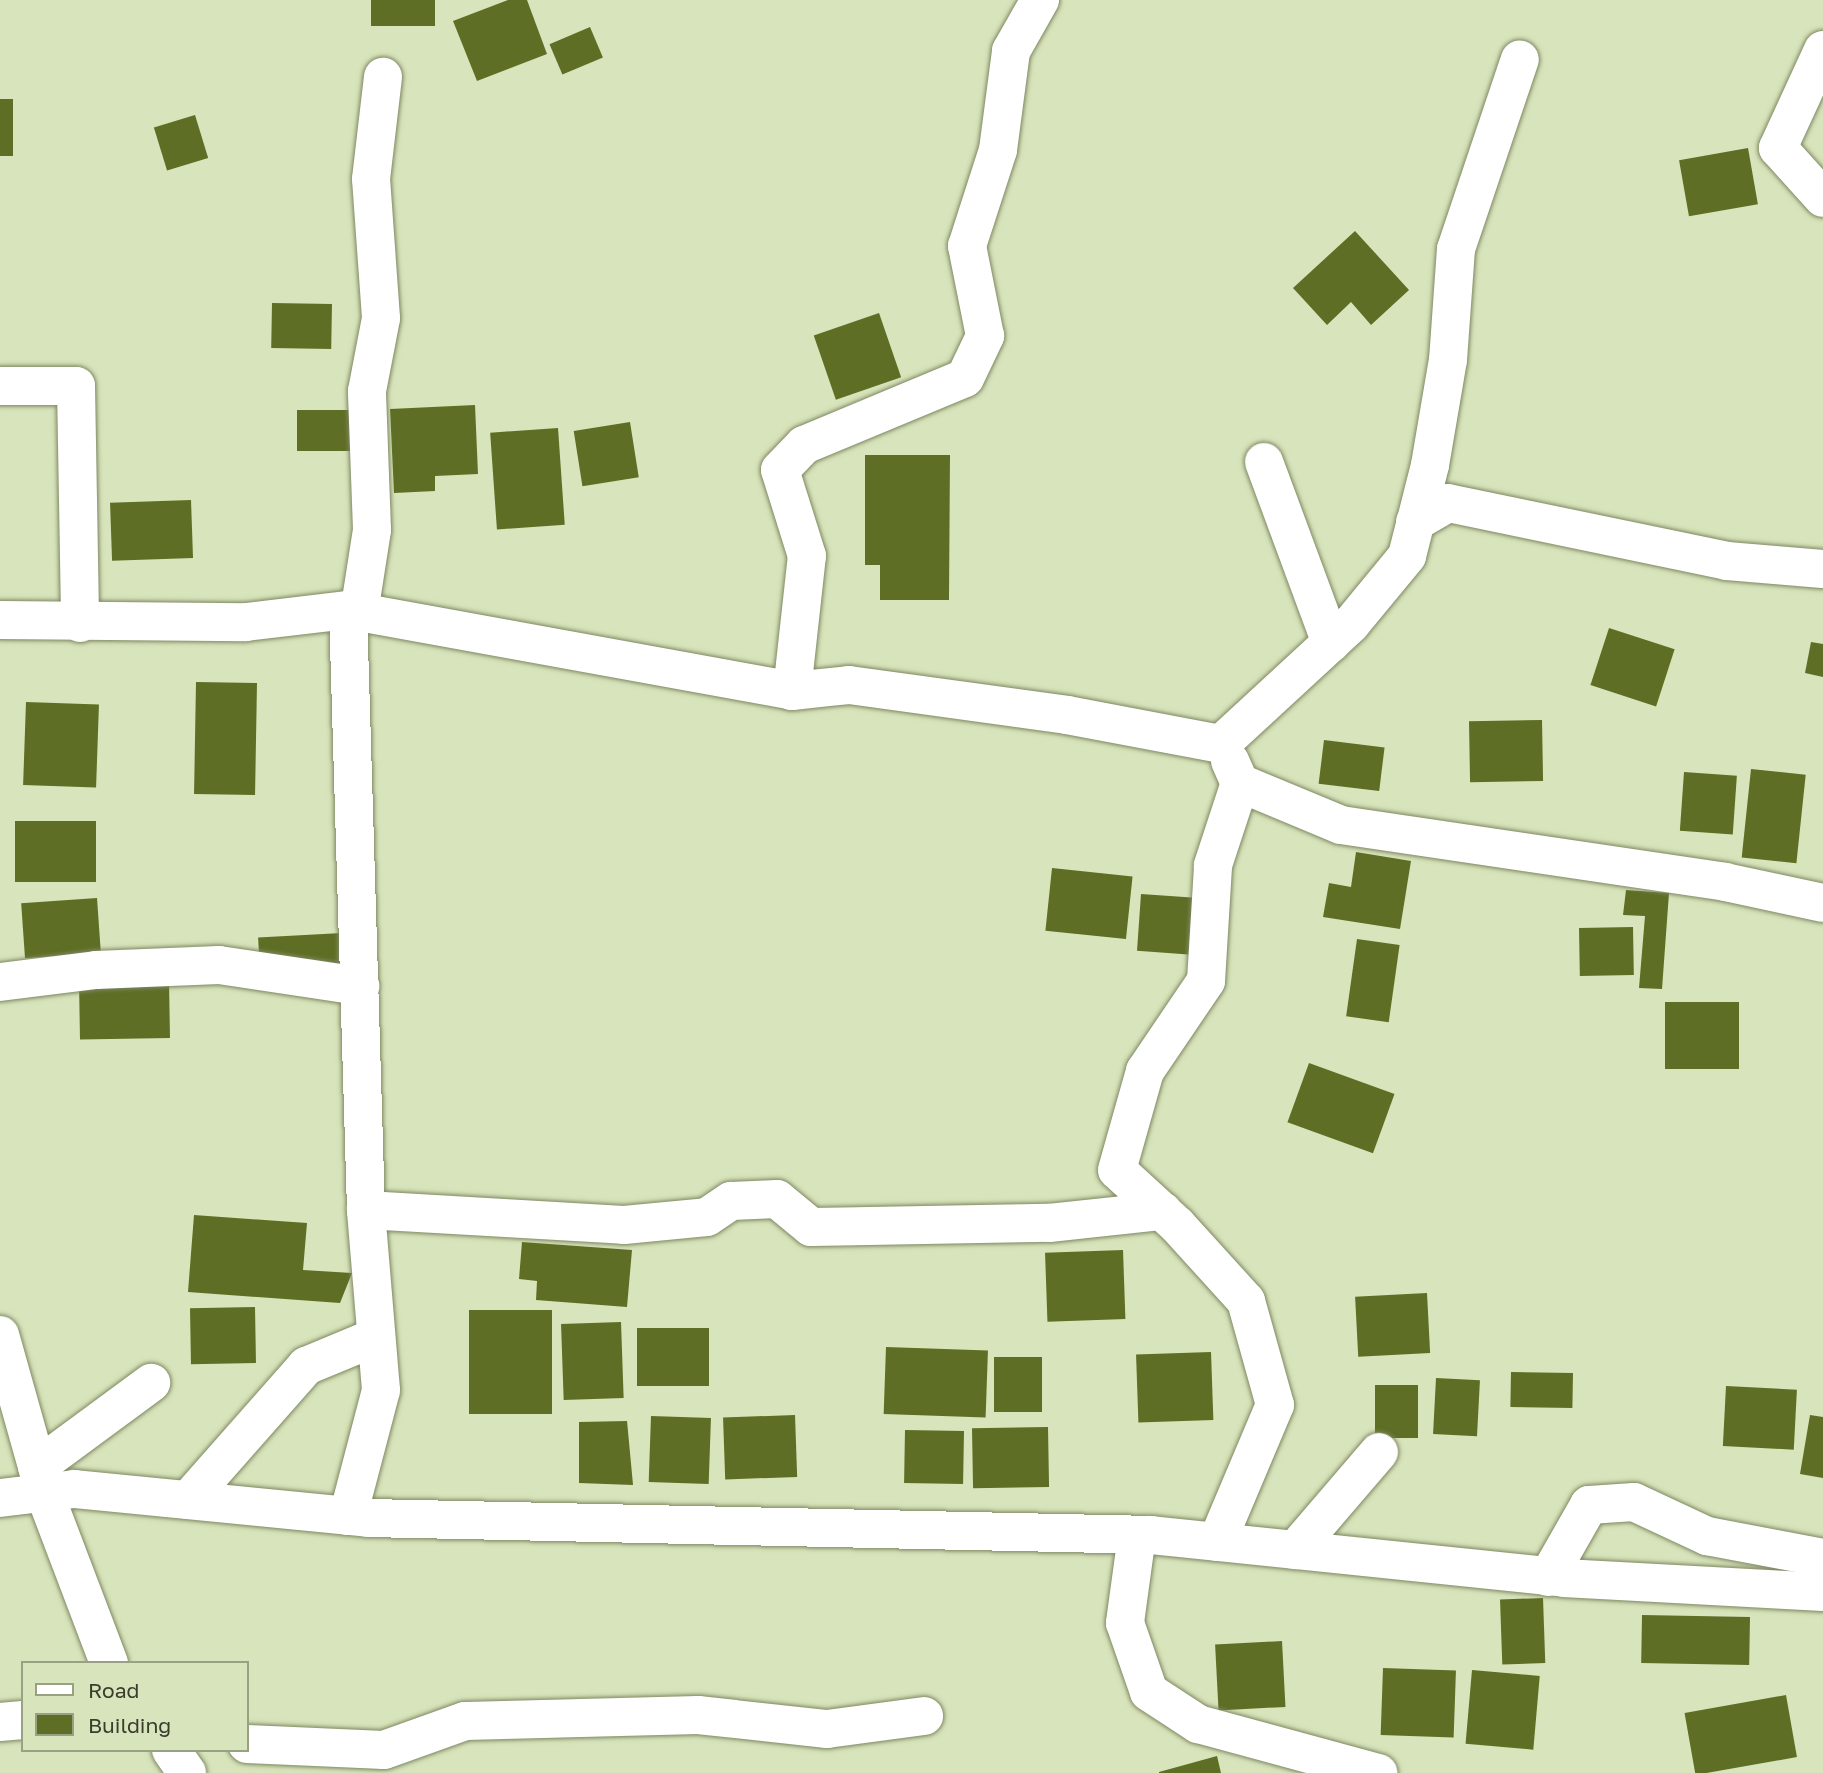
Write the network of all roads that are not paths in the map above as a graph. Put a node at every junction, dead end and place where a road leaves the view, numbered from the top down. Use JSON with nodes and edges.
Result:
{"nodes":[{"id":1,"x":1041,"y":0,"type":"edge"},
{"id":2,"x":1823,"y":50,"type":"edge"},
{"id":3,"x":1520,"y":59,"type":"dead end"},
{"id":4,"x":383,"y":77,"type":"dead end"},
{"id":5,"x":1823,"y":198,"type":"edge"},
{"id":6,"x":0,"y":386,"type":"edge"},
{"id":7,"x":1264,"y":462,"type":"dead end"},
{"id":8,"x":1415,"y":522,"type":"junction"},
{"id":9,"x":1823,"y":569,"type":"edge"},
{"id":10,"x":354,"y":611,"type":"junction"},
{"id":11,"x":0,"y":620,"type":"edge"},
{"id":12,"x":80,"y":623,"type":"junction"},
{"id":13,"x":1331,"y":643,"type":"junction"},
{"id":14,"x":792,"y":691,"type":"junction"},
{"id":15,"x":1221,"y":744,"type":"junction"},
{"id":16,"x":1240,"y":783,"type":"junction"},
{"id":17,"x":1823,"y":903,"type":"edge"},
{"id":18,"x":0,"y":982,"type":"edge"},
{"id":19,"x":360,"y":986,"type":"junction"},
{"id":20,"x":366,"y":1210,"type":"junction"},
{"id":21,"x":1162,"y":1211,"type":"junction"},
{"id":22,"x":0,"y":1335,"type":"edge"},
{"id":23,"x":376,"y":1337,"type":"junction"},
{"id":24,"x":151,"y":1383,"type":"dead end"},
{"id":25,"x":1379,"y":1452,"type":"dead end"},
{"id":26,"x":40,"y":1480,"type":"junction"},
{"id":27,"x":0,"y":1498,"type":"edge"},
{"id":28,"x":188,"y":1500,"type":"junction"},
{"id":29,"x":348,"y":1516,"type":"junction"},
{"id":30,"x":1137,"y":1535,"type":"junction"},
{"id":31,"x":1217,"y":1542,"type":"junction"},
{"id":32,"x":1294,"y":1550,"type":"junction"},
{"id":33,"x":1823,"y":1558,"type":"edge"},
{"id":34,"x":1548,"y":1577,"type":"junction"},
{"id":35,"x":1823,"y":1592,"type":"edge"},
{"id":36,"x":108,"y":1661,"type":"edge"},
{"id":37,"x":924,"y":1716,"type":"dead end"},
{"id":38,"x":21,"y":1720,"type":"edge"},
{"id":39,"x":0,"y":1722,"type":"edge"},
{"id":40,"x":248,"y":1744,"type":"edge"},
{"id":41,"x":172,"y":1752,"type":"edge"},
{"id":42,"x":187,"y":1773,"type":"edge"},
{"id":43,"x":1378,"y":1773,"type":"edge"}],
"edges":[{"from":1,"to":14,"type":"street"},
{"from":2,"to":5,"type":"street"},
{"from":3,"to":8,"type":"street"},
{"from":4,"to":10,"type":"street"},
{"from":6,"to":12,"type":"street"},
{"from":7,"to":13,"type":"street"},
{"from":8,"to":9,"type":"street"},
{"from":8,"to":13,"type":"street"},
{"from":10,"to":12,"type":"street"},
{"from":10,"to":14,"type":"street"},
{"from":10,"to":19,"type":"street"},
{"from":11,"to":12,"type":"street"},
{"from":13,"to":15,"type":"street"},
{"from":14,"to":15,"type":"street"},
{"from":15,"to":16,"type":"street"},
{"from":16,"to":17,"type":"street"},
{"from":16,"to":21,"type":"street"},
{"from":18,"to":19,"type":"street"},
{"from":19,"to":20,"type":"street"},
{"from":20,"to":21,"type":"street"},
{"from":20,"to":23,"type":"street"},
{"from":21,"to":31,"type":"street"},
{"from":22,"to":26,"type":"street"},
{"from":23,"to":28,"type":"street"},
{"from":23,"to":29,"type":"street"},
{"from":24,"to":26,"type":"street"},
{"from":25,"to":32,"type":"street"},
{"from":26,"to":27,"type":"street"},
{"from":26,"to":28,"type":"street"},
{"from":26,"to":36,"type":"street"},
{"from":28,"to":29,"type":"street"},
{"from":29,"to":30,"type":"street"},
{"from":30,"to":31,"type":"street"},
{"from":30,"to":43,"type":"street"},
{"from":31,"to":32,"type":"street"},
{"from":32,"to":34,"type":"street"},
{"from":33,"to":34,"type":"street"},
{"from":34,"to":35,"type":"street"},
{"from":37,"to":40,"type":"street"},
{"from":38,"to":39,"type":"street"},
{"from":41,"to":42,"type":"street"}]}
